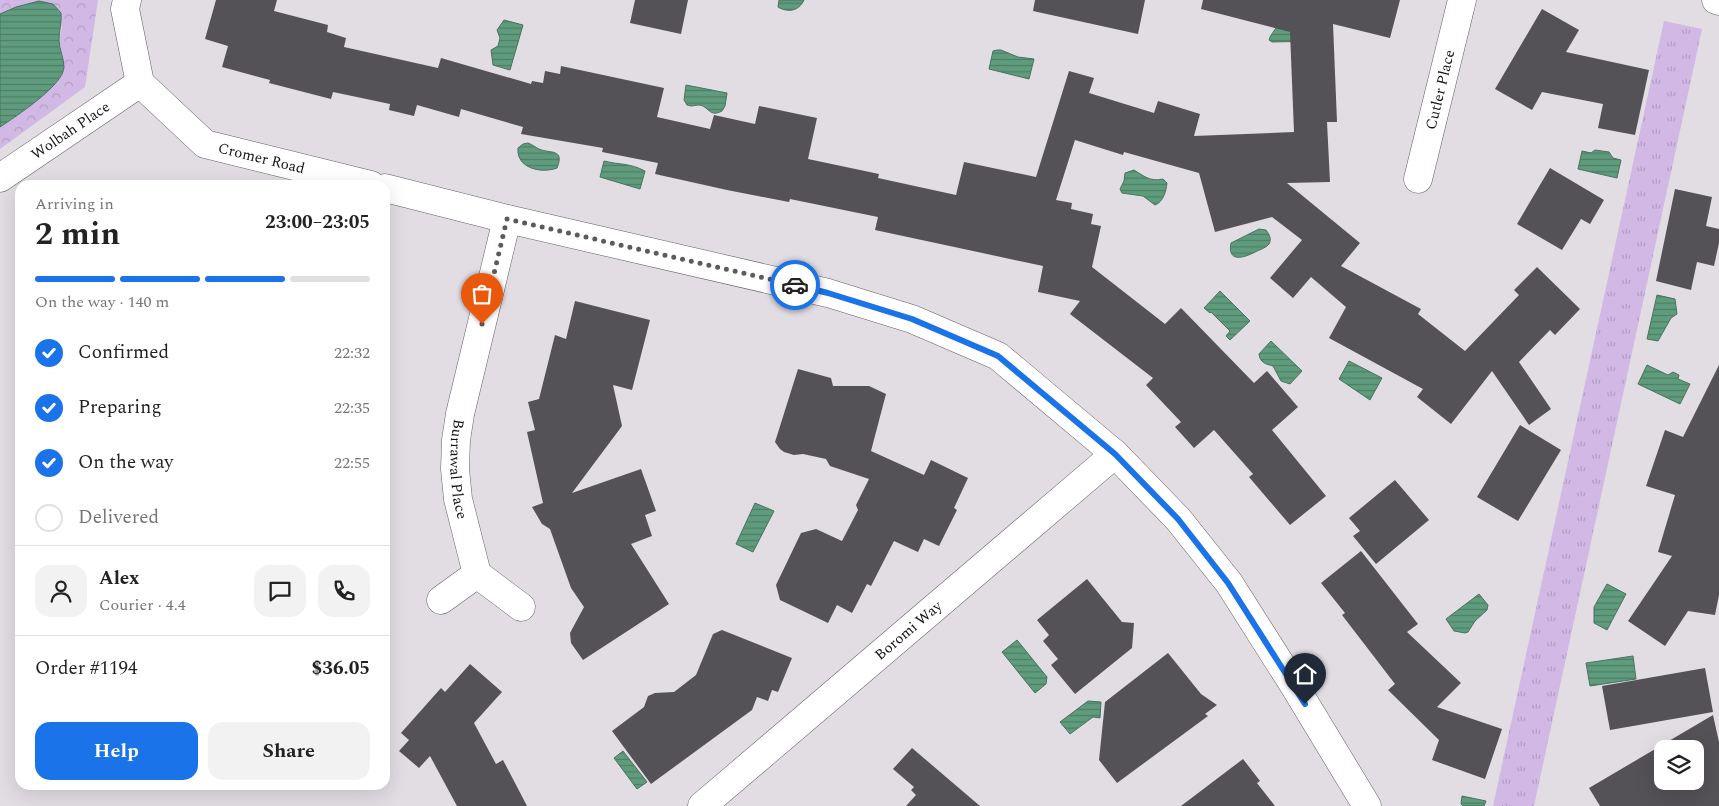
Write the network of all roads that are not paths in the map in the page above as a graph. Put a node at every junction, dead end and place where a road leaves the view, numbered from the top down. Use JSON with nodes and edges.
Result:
{"nodes":[{"id":1,"x":127,"y":0,"type":"edge"},
{"id":2,"x":1462,"y":0,"type":"edge"},
{"id":3,"x":140,"y":83,"type":"junction"},
{"id":4,"x":0,"y":178,"type":"edge"},
{"id":5,"x":1418,"y":179,"type":"dead end"},
{"id":6,"x":351,"y":180,"type":"edge"},
{"id":7,"x":390,"y":189,"type":"edge"},
{"id":8,"x":507,"y":219,"type":"junction"},
{"id":9,"x":1115,"y":454,"type":"junction"},
{"id":10,"x":477,"y":574,"type":"junction"},
{"id":11,"x":441,"y":600,"type":"dead end"},
{"id":12,"x":521,"y":607,"type":"dead end"},
{"id":13,"x":702,"y":806,"type":"edge"},
{"id":14,"x":1367,"y":806,"type":"edge"}],
"edges":[{"from":1,"to":3,"type":"street"},
{"from":2,"to":5,"type":"street","name":"Cutler Place"},
{"from":3,"to":4,"type":"street","name":"Wolbah Place"},
{"from":3,"to":6,"type":"street","name":"Cromer Road"},
{"from":7,"to":8,"type":"street"},
{"from":8,"to":9,"type":"street"},
{"from":8,"to":10,"type":"street","name":"Burrawal Place"},
{"from":9,"to":13,"type":"street","name":"Boromi Way"},
{"from":9,"to":14,"type":"street"},
{"from":10,"to":11,"type":"street"},
{"from":10,"to":12,"type":"street"}]}
